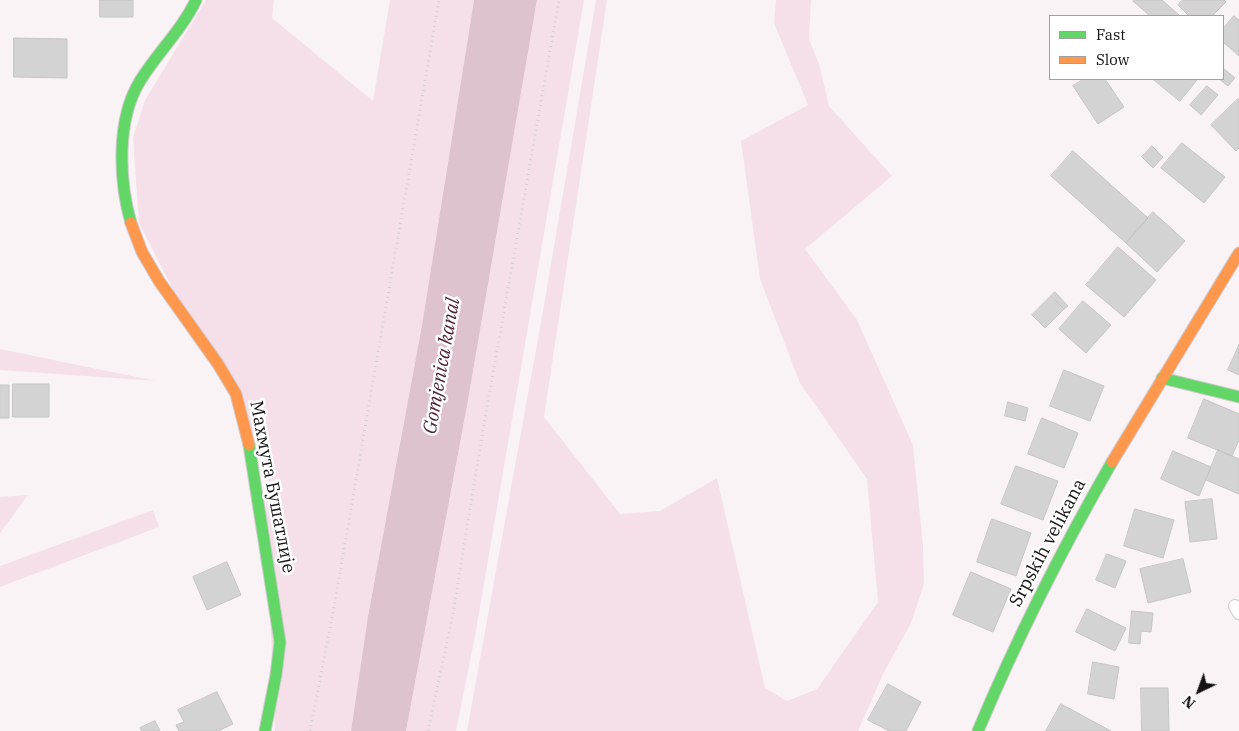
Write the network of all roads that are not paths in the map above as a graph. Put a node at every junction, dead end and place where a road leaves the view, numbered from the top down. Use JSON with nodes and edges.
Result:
{"nodes":[{"id":1,"x":196,"y":0,"type":"edge"},
{"id":2,"x":1239,"y":254,"type":"edge"},
{"id":3,"x":1162,"y":378,"type":"junction"},
{"id":4,"x":1239,"y":397,"type":"edge"},
{"id":5,"x":265,"y":731,"type":"edge"},
{"id":6,"x":978,"y":731,"type":"edge"}],
"edges":[{"from":1,"to":5,"type":"street","name":"Махмута Бушатлије"},
{"from":2,"to":3,"type":"street","name":"Srpskih velikana"},
{"from":3,"to":4,"type":"street"},
{"from":3,"to":6,"type":"street","name":"Srpskih velikana"}]}
